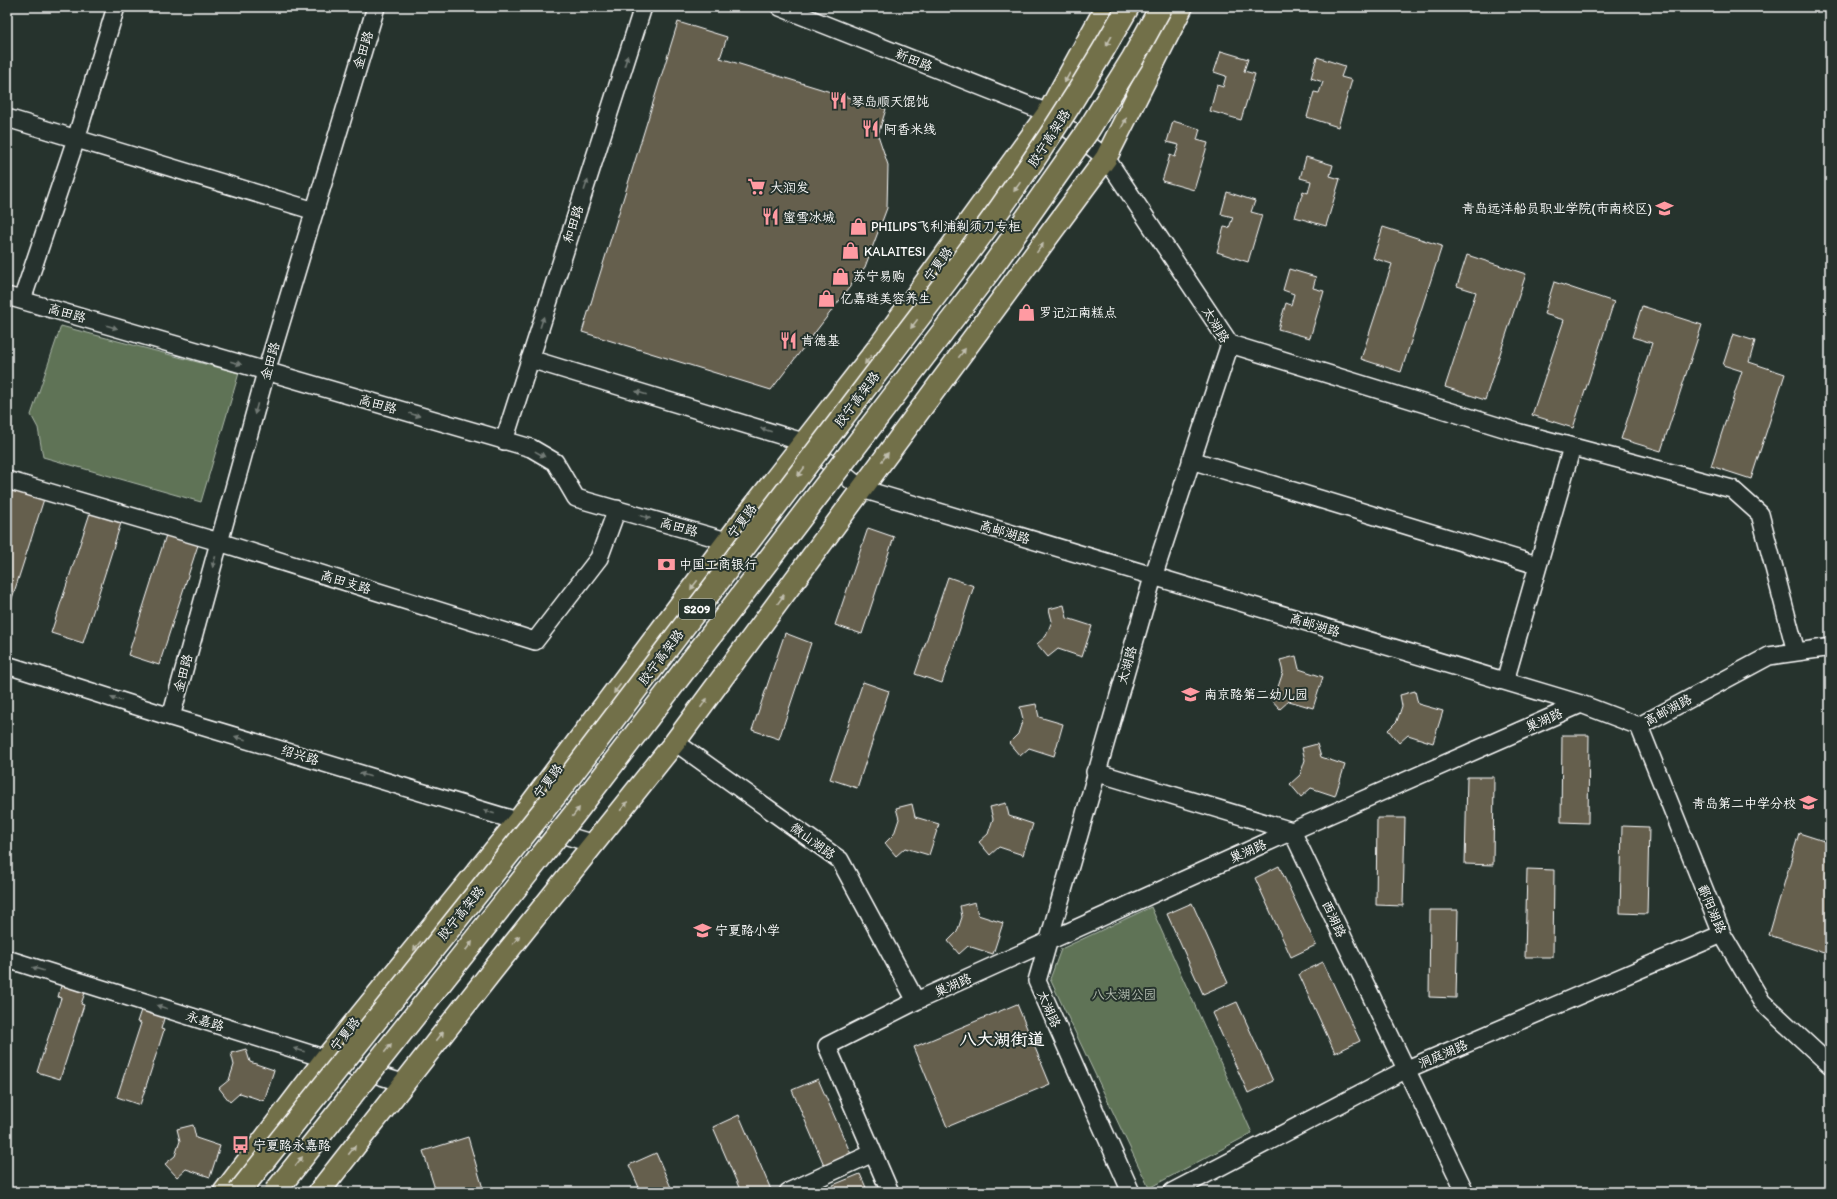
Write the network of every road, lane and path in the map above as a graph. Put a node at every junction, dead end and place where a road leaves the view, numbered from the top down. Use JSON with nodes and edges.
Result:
{"nodes":[{"id":1,"x":116,"y":7,"type":"edge"},
{"id":2,"x":376,"y":7,"type":"edge"},
{"id":3,"x":643,"y":7,"type":"edge"},
{"id":4,"x":1106,"y":7,"type":"edge"},
{"id":5,"x":1128,"y":7,"type":"edge"},
{"id":6,"x":1161,"y":7,"type":"edge"},
{"id":7,"x":1182,"y":7,"type":"edge"},
{"id":8,"x":789,"y":9,"type":"edge"},
{"id":9,"x":1048,"y":113,"type":"junction"},
{"id":10,"x":7,"y":118,"type":"edge"},
{"id":11,"x":76,"y":139,"type":"junction"},
{"id":12,"x":1106,"y":158,"type":"junction"},
{"id":13,"x":314,"y":211,"type":"junction"},
{"id":14,"x":15,"y":298,"type":"edge"},
{"id":15,"x":1230,"y":344,"type":"junction"},
{"id":16,"x":530,"y":359,"type":"junction"},
{"id":17,"x":266,"y":372,"type":"junction"},
{"id":18,"x":504,"y":441,"type":"junction"},
{"id":19,"x":803,"y":442,"type":"junction"},
{"id":20,"x":1572,"y":447,"type":"junction"},
{"id":21,"x":1191,"y":460,"type":"junction"},
{"id":22,"x":7,"y":480,"type":"edge"},
{"id":23,"x":862,"y":489,"type":"junction"},
{"id":24,"x":617,"y":509,"type":"junction"},
{"id":25,"x":727,"y":541,"type":"junction"},
{"id":26,"x":219,"y":542,"type":"junction"},
{"id":27,"x":1537,"y":565,"type":"junction"},
{"id":28,"x":1153,"y":576,"type":"junction"},
{"id":29,"x":1830,"y":650,"type":"edge"},
{"id":30,"x":1796,"y":652,"type":"junction"},
{"id":31,"x":7,"y":665,"type":"edge"},
{"id":32,"x":1505,"y":681,"type":"junction"},
{"id":33,"x":1581,"y":704,"type":"junction"},
{"id":34,"x":171,"y":717,"type":"junction"},
{"id":35,"x":1639,"y":726,"type":"junction"},
{"id":36,"x":676,"y":742,"type":"junction"},
{"id":37,"x":1095,"y":772,"type":"junction"},
{"id":38,"x":518,"y":821,"type":"junction"},
{"id":39,"x":1292,"y":831,"type":"junction"},
{"id":40,"x":594,"y":844,"type":"junction"},
{"id":41,"x":1722,"y":934,"type":"junction"},
{"id":42,"x":1047,"y":942,"type":"junction"},
{"id":43,"x":7,"y":959,"type":"edge"},
{"id":44,"x":916,"y":1001,"type":"junction"},
{"id":45,"x":325,"y":1059,"type":"junction"},
{"id":46,"x":1830,"y":1065,"type":"edge"},
{"id":47,"x":1405,"y":1070,"type":"junction"},
{"id":48,"x":403,"y":1083,"type":"junction"},
{"id":49,"x":873,"y":1153,"type":"junction"},
{"id":50,"x":224,"y":1192,"type":"edge"},
{"id":51,"x":239,"y":1192,"type":"edge"},
{"id":52,"x":275,"y":1192,"type":"edge"},
{"id":53,"x":319,"y":1192,"type":"edge"},
{"id":54,"x":788,"y":1192,"type":"edge"},
{"id":55,"x":890,"y":1192,"type":"edge"},
{"id":56,"x":1131,"y":1192,"type":"edge"},
{"id":57,"x":1172,"y":1192,"type":"edge"},
{"id":58,"x":1465,"y":1192,"type":"edge"}],
"edges":[{"from":1,"to":11,"type":"street"},
{"from":2,"to":13,"type":"street","name":"金田路"},
{"from":16,"to":3,"type":"street","name":"和田路","one_way":true},
{"from":4,"to":9,"type":"main road","name":"宁夏路","one_way":true},
{"from":5,"to":51,"type":"highway","name":"胶宁高架路","number":"S209","one_way":true,"bridge":true},
{"from":52,"to":6,"type":"highway","name":"胶宁高架路","number":"S209","one_way":true,"bridge":true},
{"from":12,"to":7,"type":"main road","one_way":true},
{"from":8,"to":9,"type":"street","name":"新田路"},
{"from":9,"to":12,"type":"street","name":"新田路"},
{"from":9,"to":19,"type":"main road","name":"宁夏路","one_way":true},
{"from":10,"to":11,"type":"street"},
{"from":11,"to":13,"type":"street"},
{"from":11,"to":14,"type":"street"},
{"from":12,"to":15,"type":"street","name":"太湖路"},
{"from":23,"to":12,"type":"main road","one_way":true},
{"from":13,"to":17,"type":"street","name":"金田路"},
{"from":14,"to":17,"type":"street","name":"高田路","one_way":true},
{"from":15,"to":20,"type":"street"},
{"from":15,"to":21,"type":"street","name":"太湖路"},
{"from":16,"to":18,"type":"street","name":"和田路"},
{"from":19,"to":16,"type":"street","one_way":true},
{"from":17,"to":18,"type":"street","name":"高田路","one_way":true},
{"from":17,"to":26,"type":"street","name":"金田路","one_way":true},
{"from":18,"to":24,"type":"street","name":"高田路","one_way":true},
{"from":19,"to":23,"type":"street","name":"高邮湖路"},
{"from":19,"to":25,"type":"main road","name":"宁夏路"},
{"from":20,"to":27,"type":"street"},
{"from":20,"to":30,"type":"street"},
{"from":21,"to":27,"type":"street"},
{"from":21,"to":28,"type":"street","name":"太湖路"},
{"from":22,"to":26,"type":"street","name":"高田支路"},
{"from":23,"to":28,"type":"street","name":"高邮湖路"},
{"from":36,"to":23,"type":"main road","one_way":true},
{"from":24,"to":25,"type":"street","name":"高田路","one_way":true},
{"from":24,"to":26,"type":"street","name":"高田支路"},
{"from":25,"to":38,"type":"main road","name":"宁夏路","one_way":true},
{"from":26,"to":34,"type":"street","name":"金田路","one_way":true},
{"from":27,"to":32,"type":"street"},
{"from":28,"to":32,"type":"street","name":"高邮湖路"},
{"from":28,"to":37,"type":"street","name":"太湖路"},
{"from":29,"to":30,"type":"street","name":"高邮湖路"},
{"from":30,"to":35,"type":"street","name":"高邮湖路"},
{"from":34,"to":31,"type":"street","name":"绍兴路","one_way":true},
{"from":32,"to":33,"type":"street","name":"高邮湖路"},
{"from":33,"to":35,"type":"street","name":"高邮湖路"},
{"from":33,"to":39,"type":"street","name":"巢湖路"},
{"from":38,"to":34,"type":"street","name":"绍兴路","one_way":true},
{"from":35,"to":41,"type":"street","name":"鄱阳湖路"},
{"from":40,"to":36,"type":"main road","one_way":true},
{"from":36,"to":44,"type":"street","name":"微山湖路"},
{"from":37,"to":39,"type":"street"},
{"from":37,"to":42,"type":"street","name":"太湖路"},
{"from":38,"to":40,"type":"street","name":"绍兴路"},
{"from":38,"to":45,"type":"main road","name":"宁夏路","one_way":true},
{"from":39,"to":42,"type":"street","name":"巢湖路"},
{"from":39,"to":47,"type":"street","name":"西湖路"},
{"from":48,"to":40,"type":"main road","one_way":true},
{"from":41,"to":46,"type":"street","name":"鄱阳湖路"},
{"from":41,"to":47,"type":"street","name":"洞庭湖路"},
{"from":42,"to":44,"type":"street","name":"巢湖路"},
{"from":42,"to":56,"type":"street","name":"太湖路"},
{"from":45,"to":43,"type":"street","name":"永嘉路","one_way":true},
{"from":44,"to":49,"type":"street","name":"巢湖路"},
{"from":45,"to":48,"type":"street","name":"永嘉路"},
{"from":45,"to":50,"type":"main road","name":"宁夏路"},
{"from":47,"to":57,"type":"street","name":"洞庭湖路"},
{"from":47,"to":58,"type":"street","name":"西湖路"},
{"from":53,"to":48,"type":"main road","one_way":true},
{"from":49,"to":54,"type":"street"},
{"from":49,"to":55,"type":"street"}]}
